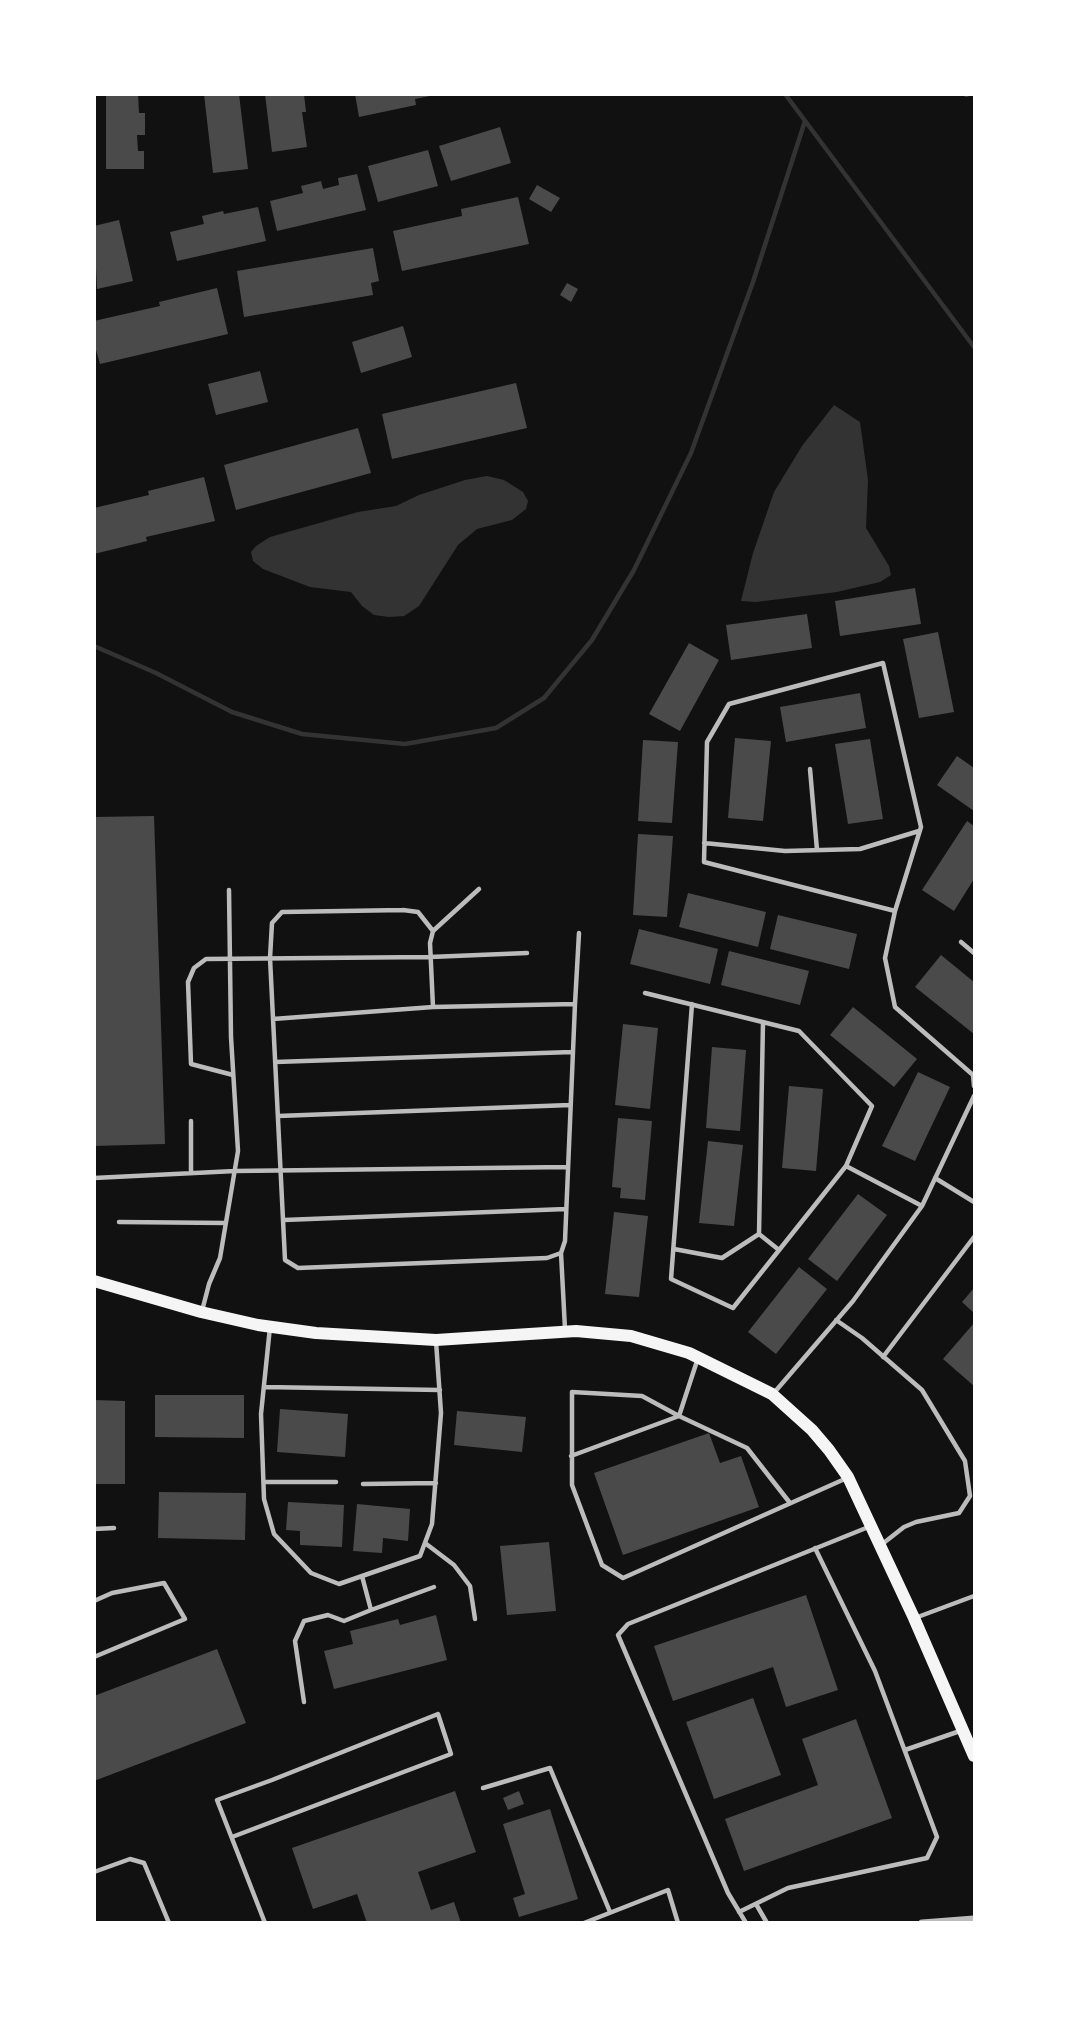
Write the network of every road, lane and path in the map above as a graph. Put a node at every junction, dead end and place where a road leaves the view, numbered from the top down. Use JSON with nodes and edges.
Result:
{"nodes":[{"id":1,"x":810,"y":769,"type":"dead end"},
{"id":2,"x":919,"y":831,"type":"junction"},
{"id":3,"x":704,"y":843,"type":"junction"},
{"id":4,"x":817,"y":850,"type":"junction"},
{"id":5,"x":479,"y":889,"type":"dead end"},
{"id":6,"x":229,"y":890,"type":"dead end"},
{"id":7,"x":895,"y":911,"type":"junction"},
{"id":8,"x":433,"y":931,"type":"junction"},
{"id":9,"x":579,"y":933,"type":"dead end"},
{"id":10,"x":961,"y":942,"type":"dead end"},
{"id":11,"x":527,"y":953,"type":"dead end"},
{"id":12,"x":975,"y":953,"type":"edge"},
{"id":13,"x":430,"y":957,"type":"junction"},
{"id":14,"x":270,"y":958,"type":"junction"},
{"id":15,"x":230,"y":959,"type":"junction"},
{"id":16,"x":645,"y":993,"type":"dead end"},
{"id":17,"x":575,"y":1004,"type":"junction"},
{"id":18,"x":692,"y":1004,"type":"junction"},
{"id":19,"x":433,"y":1007,"type":"junction"},
{"id":20,"x":273,"y":1019,"type":"junction"},
{"id":21,"x":763,"y":1022,"type":"junction"},
{"id":22,"x":572,"y":1052,"type":"junction"},
{"id":23,"x":275,"y":1062,"type":"junction"},
{"id":24,"x":974,"y":1074,"type":"edge"},
{"id":25,"x":233,"y":1075,"type":"junction"},
{"id":26,"x":975,"y":1086,"type":"edge"},
{"id":27,"x":975,"y":1096,"type":"edge"},
{"id":28,"x":570,"y":1105,"type":"junction"},
{"id":29,"x":278,"y":1116,"type":"junction"},
{"id":30,"x":191,"y":1121,"type":"dead end"},
{"id":31,"x":846,"y":1166,"type":"junction"},
{"id":32,"x":568,"y":1167,"type":"junction"},
{"id":33,"x":281,"y":1170,"type":"junction"},
{"id":34,"x":235,"y":1171,"type":"junction"},
{"id":35,"x":191,"y":1173,"type":"junction"},
{"id":36,"x":94,"y":1178,"type":"edge"},
{"id":37,"x":935,"y":1178,"type":"junction"},
{"id":38,"x":975,"y":1202,"type":"edge"},
{"id":39,"x":922,"y":1206,"type":"junction"},
{"id":40,"x":566,"y":1209,"type":"junction"},
{"id":41,"x":284,"y":1220,"type":"junction"},
{"id":42,"x":119,"y":1222,"type":"dead end"},
{"id":43,"x":226,"y":1223,"type":"junction"},
{"id":44,"x":759,"y":1234,"type":"junction"},
{"id":45,"x":975,"y":1237,"type":"edge"},
{"id":46,"x":674,"y":1249,"type":"junction"},
{"id":47,"x":779,"y":1250,"type":"junction"},
{"id":48,"x":561,"y":1253,"type":"junction"},
{"id":49,"x":94,"y":1281,"type":"edge"},
{"id":50,"x":201,"y":1312,"type":"junction"},
{"id":51,"x":836,"y":1320,"type":"junction"},
{"id":52,"x":270,"y":1327,"type":"junction"},
{"id":53,"x":565,"y":1332,"type":"junction"},
{"id":54,"x":436,"y":1340,"type":"junction"},
{"id":55,"x":698,"y":1356,"type":"junction"},
{"id":56,"x":883,"y":1357,"type":"junction"},
{"id":57,"x":264,"y":1387,"type":"junction"},
{"id":58,"x":440,"y":1390,"type":"junction"},
{"id":59,"x":772,"y":1394,"type":"junction"},
{"id":60,"x":679,"y":1416,"type":"junction"},
{"id":61,"x":571,"y":1456,"type":"junction"},
{"id":62,"x":848,"y":1477,"type":"junction"},
{"id":63,"x":264,"y":1482,"type":"junction"},
{"id":64,"x":336,"y":1482,"type":"dead end"},
{"id":65,"x":436,"y":1483,"type":"junction"},
{"id":66,"x":363,"y":1484,"type":"dead end"},
{"id":67,"x":790,"y":1503,"type":"junction"},
{"id":68,"x":872,"y":1526,"type":"junction"},
{"id":69,"x":114,"y":1528,"type":"dead end"},
{"id":70,"x":94,"y":1529,"type":"edge"},
{"id":71,"x":425,"y":1543,"type":"junction"},
{"id":72,"x":881,"y":1545,"type":"junction"},
{"id":73,"x":816,"y":1548,"type":"junction"},
{"id":74,"x":362,"y":1576,"type":"junction"},
{"id":75,"x":434,"y":1587,"type":"dead end"},
{"id":76,"x":975,"y":1596,"type":"edge"},
{"id":77,"x":94,"y":1601,"type":"edge"},
{"id":78,"x":371,"y":1610,"type":"junction"},
{"id":79,"x":914,"y":1618,"type":"junction"},
{"id":80,"x":475,"y":1619,"type":"dead end"},
{"id":81,"x":94,"y":1657,"type":"edge"},
{"id":82,"x":304,"y":1702,"type":"dead end"},
{"id":83,"x":963,"y":1730,"type":"junction"},
{"id":84,"x":905,"y":1750,"type":"junction"},
{"id":85,"x":975,"y":1756,"type":"edge"},
{"id":86,"x":483,"y":1788,"type":"dead end"},
{"id":87,"x":232,"y":1838,"type":"junction"},
{"id":88,"x":94,"y":1872,"type":"edge"},
{"id":89,"x":756,"y":1904,"type":"junction"},
{"id":90,"x":610,"y":1912,"type":"junction"},
{"id":91,"x":739,"y":1912,"type":"junction"},
{"id":92,"x":975,"y":1919,"type":"edge"},
{"id":93,"x":169,"y":1923,"type":"edge"},
{"id":94,"x":265,"y":1923,"type":"edge"},
{"id":95,"x":584,"y":1923,"type":"edge"},
{"id":96,"x":678,"y":1923,"type":"edge"},
{"id":97,"x":746,"y":1923,"type":"edge"},
{"id":98,"x":767,"y":1923,"type":"edge"},
{"id":99,"x":922,"y":1923,"type":"edge"}],
"edges":[{"from":1,"to":4,"type":"lane"},
{"from":2,"to":3,"type":"lane"},
{"from":2,"to":4,"type":"lane"},
{"from":2,"to":7,"type":"lane"},
{"from":3,"to":4,"type":"lane"},
{"from":3,"to":7,"type":"lane"},
{"from":5,"to":8,"type":"lane"},
{"from":6,"to":15,"type":"lane"},
{"from":7,"to":24,"type":"lane"},
{"from":8,"to":13,"type":"lane"},
{"from":8,"to":14,"type":"lane"},
{"from":9,"to":17,"type":"lane"},
{"from":10,"to":12,"type":"lane"},
{"from":11,"to":13,"type":"lane"},
{"from":13,"to":14,"type":"lane"},
{"from":13,"to":19,"type":"lane"},
{"from":14,"to":15,"type":"lane"},
{"from":14,"to":20,"type":"lane"},
{"from":15,"to":25,"type":"lane"},
{"from":15,"to":25,"type":"lane"},
{"from":16,"to":18,"type":"lane"},
{"from":17,"to":19,"type":"lane"},
{"from":17,"to":22,"type":"lane"},
{"from":18,"to":21,"type":"lane"},
{"from":18,"to":46,"type":"lane"},
{"from":19,"to":20,"type":"lane"},
{"from":20,"to":23,"type":"lane"},
{"from":21,"to":31,"type":"lane"},
{"from":21,"to":44,"type":"lane"},
{"from":22,"to":23,"type":"lane"},
{"from":22,"to":28,"type":"lane"},
{"from":23,"to":29,"type":"lane"},
{"from":24,"to":26,"type":"lane"},
{"from":25,"to":34,"type":"lane"},
{"from":27,"to":37,"type":"lane"},
{"from":28,"to":29,"type":"lane"},
{"from":28,"to":32,"type":"lane"},
{"from":29,"to":33,"type":"lane"},
{"from":30,"to":35,"type":"lane"},
{"from":31,"to":39,"type":"lane"},
{"from":31,"to":47,"type":"lane"},
{"from":32,"to":33,"type":"lane"},
{"from":32,"to":40,"type":"lane"},
{"from":33,"to":34,"type":"lane"},
{"from":33,"to":41,"type":"lane"},
{"from":34,"to":35,"type":"lane"},
{"from":34,"to":43,"type":"lane"},
{"from":35,"to":36,"type":"lane"},
{"from":37,"to":38,"type":"lane"},
{"from":37,"to":39,"type":"lane"},
{"from":39,"to":51,"type":"lane"},
{"from":40,"to":41,"type":"lane"},
{"from":40,"to":48,"type":"lane"},
{"from":41,"to":48,"type":"lane"},
{"from":42,"to":43,"type":"lane"},
{"from":43,"to":50,"type":"lane"},
{"from":44,"to":46,"type":"lane"},
{"from":44,"to":47,"type":"lane"},
{"from":45,"to":56,"type":"lane"},
{"from":46,"to":47,"type":"lane"},
{"from":48,"to":53,"type":"lane"},
{"from":49,"to":50,"type":"main road"},
{"from":50,"to":52,"type":"main road"},
{"from":51,"to":56,"type":"lane"},
{"from":51,"to":59,"type":"lane"},
{"from":52,"to":54,"type":"main road"},
{"from":52,"to":57,"type":"lane"},
{"from":53,"to":54,"type":"main road"},
{"from":53,"to":55,"type":"main road"},
{"from":54,"to":58,"type":"lane"},
{"from":55,"to":59,"type":"main road"},
{"from":55,"to":60,"type":"lane"},
{"from":56,"to":72,"type":"lane"},
{"from":57,"to":58,"type":"lane"},
{"from":57,"to":63,"type":"lane"},
{"from":58,"to":65,"type":"lane"},
{"from":59,"to":62,"type":"main road"},
{"from":60,"to":61,"type":"lane"},
{"from":60,"to":61,"type":"lane"},
{"from":60,"to":67,"type":"lane"},
{"from":61,"to":67,"type":"lane"},
{"from":62,"to":67,"type":"lane"},
{"from":62,"to":68,"type":"main road"},
{"from":63,"to":64,"type":"lane"},
{"from":63,"to":74,"type":"lane"},
{"from":65,"to":66,"type":"lane"},
{"from":65,"to":71,"type":"lane"},
{"from":68,"to":72,"type":"main road"},
{"from":68,"to":73,"type":"lane"},
{"from":69,"to":70,"type":"lane"},
{"from":71,"to":74,"type":"lane"},
{"from":71,"to":80,"type":"lane"},
{"from":72,"to":79,"type":"main road"},
{"from":73,"to":84,"type":"lane"},
{"from":73,"to":91,"type":"lane"},
{"from":74,"to":78,"type":"lane"},
{"from":75,"to":78,"type":"lane"},
{"from":76,"to":79,"type":"lane"},
{"from":77,"to":81,"type":"lane"},
{"from":78,"to":82,"type":"lane"},
{"from":79,"to":83,"type":"main road"},
{"from":83,"to":84,"type":"lane"},
{"from":83,"to":85,"type":"main road"},
{"from":84,"to":89,"type":"lane"},
{"from":86,"to":90,"type":"lane"},
{"from":87,"to":87,"type":"lane"},
{"from":87,"to":94,"type":"lane"},
{"from":88,"to":93,"type":"lane"},
{"from":89,"to":91,"type":"lane"},
{"from":89,"to":98,"type":"lane"},
{"from":90,"to":95,"type":"lane"},
{"from":90,"to":96,"type":"lane"},
{"from":91,"to":97,"type":"lane"},
{"from":92,"to":99,"type":"street"}]}
